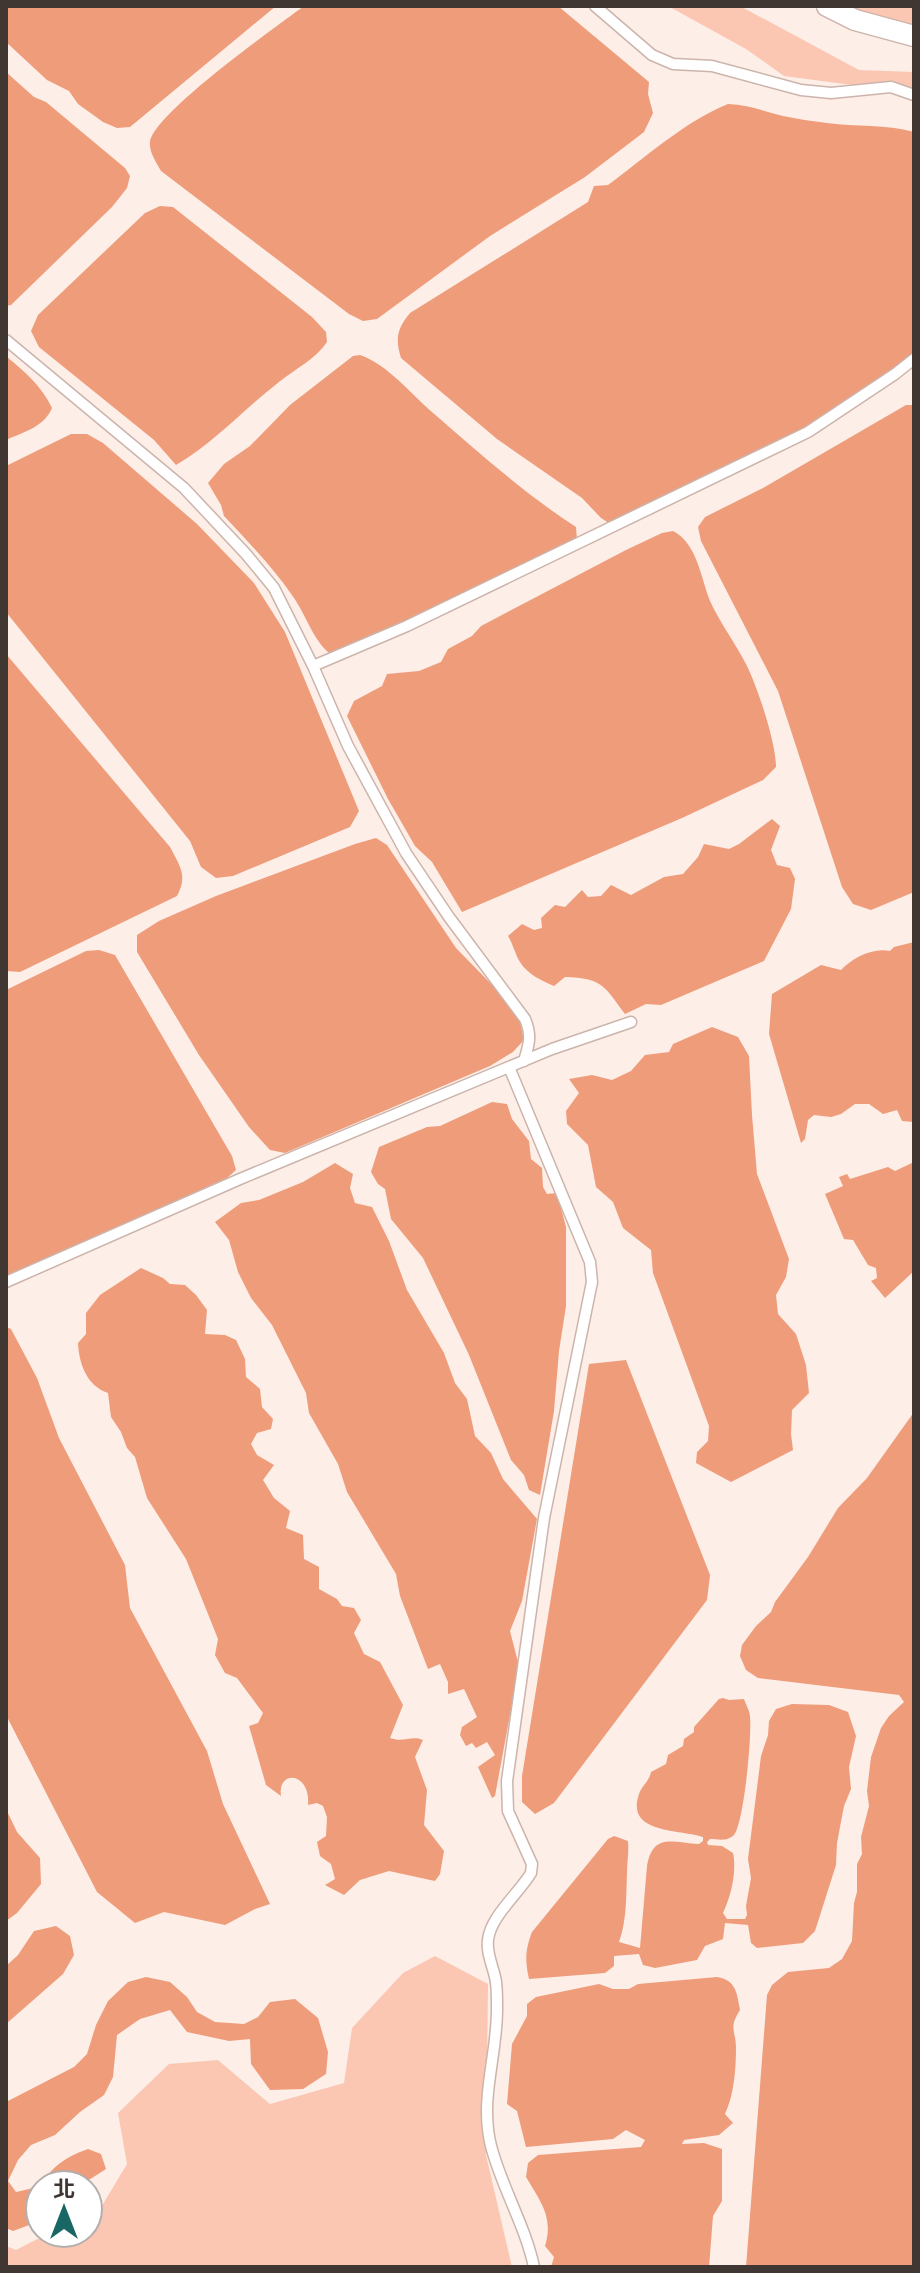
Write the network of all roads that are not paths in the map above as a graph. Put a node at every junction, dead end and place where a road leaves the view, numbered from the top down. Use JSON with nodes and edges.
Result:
{"nodes":[{"id":1,"x":595,"y":6,"type":"edge"},
{"id":2,"x":827,"y":6,"type":"edge"},
{"id":3,"x":914,"y":36,"type":"edge"},
{"id":4,"x":914,"y":95,"type":"edge"},
{"id":5,"x":6,"y":340,"type":"edge"},
{"id":6,"x":914,"y":359,"type":"edge"},
{"id":7,"x":313,"y":666,"type":"junction"},
{"id":8,"x":631,"y":1022,"type":"dead end"},
{"id":9,"x":524,"y":1061,"type":"junction"},
{"id":10,"x":509,"y":1067,"type":"junction"},
{"id":11,"x":6,"y":1282,"type":"edge"},
{"id":12,"x":534,"y":2267,"type":"edge"}],
"edges":[{"from":1,"to":4,"type":"lane"},
{"from":2,"to":3,"type":"street"},
{"from":5,"to":7,"type":"lane"},
{"from":6,"to":7,"type":"lane"},
{"from":7,"to":9,"type":"lane"},
{"from":8,"to":9,"type":"lane"},
{"from":9,"to":10,"type":"lane"},
{"from":10,"to":11,"type":"lane"},
{"from":10,"to":12,"type":"lane"}]}
